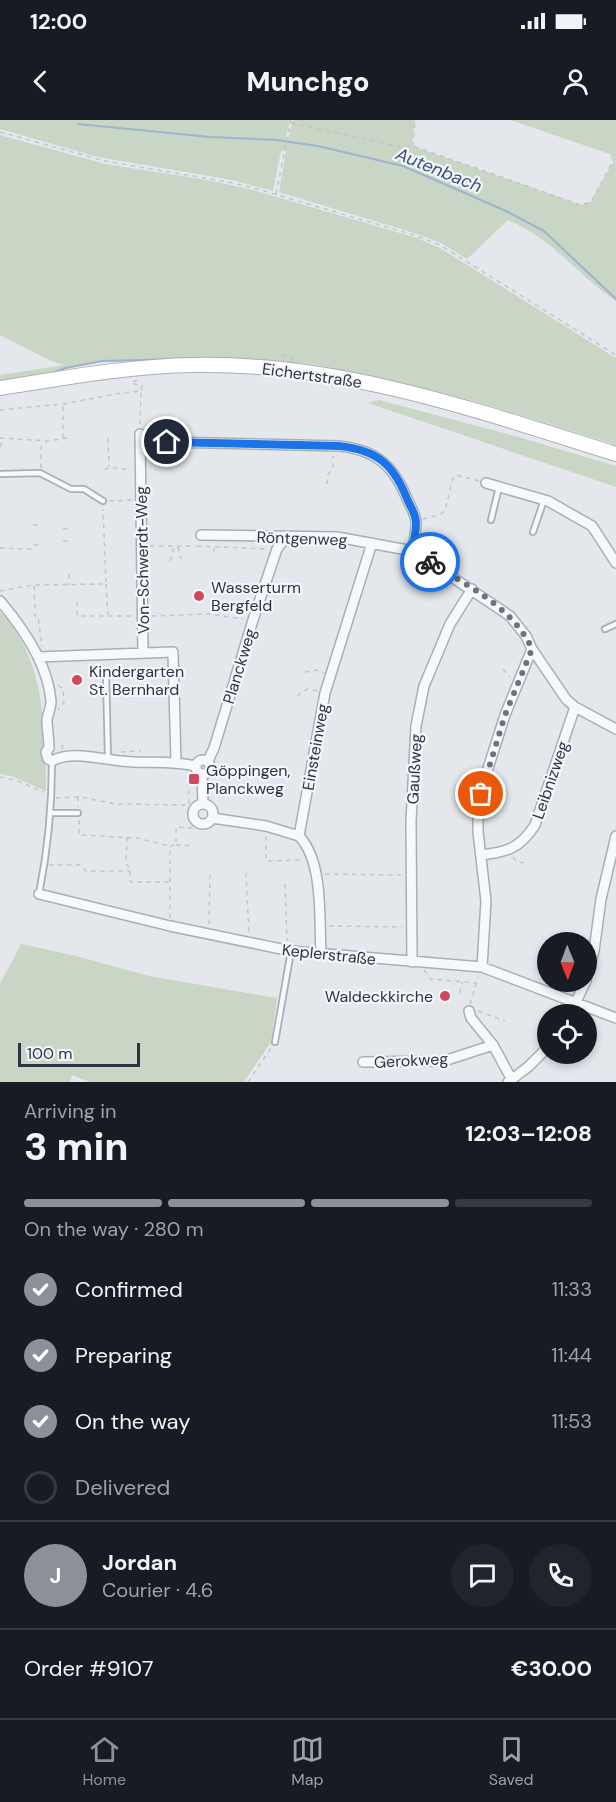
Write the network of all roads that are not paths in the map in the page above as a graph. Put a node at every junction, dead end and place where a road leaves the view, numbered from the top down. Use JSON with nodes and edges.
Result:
{"nodes":[{"id":1,"x":0,"y":388,"type":"edge"},
{"id":2,"x":140,"y":434,"type":"road end"},
{"id":3,"x":167,"y":442,"type":"road end"},
{"id":4,"x":616,"y":453,"type":"edge"},
{"id":5,"x":0,"y":474,"type":"edge"},
{"id":6,"x":486,"y":483,"type":"road end"},
{"id":7,"x":499,"y":487,"type":"junction"},
{"id":8,"x":544,"y":500,"type":"junction"},
{"id":9,"x":103,"y":501,"type":"road end"},
{"id":10,"x":491,"y":520,"type":"dead end"},
{"id":11,"x":533,"y":532,"type":"dead end"},
{"id":12,"x":201,"y":535,"type":"road end"},
{"id":13,"x":285,"y":538,"type":"junction"},
{"id":14,"x":372,"y":543,"type":"junction"},
{"id":15,"x":412,"y":551,"type":"junction"},
{"id":16,"x":616,"y":563,"type":"edge"},
{"id":17,"x":472,"y":589,"type":"junction"},
{"id":18,"x":0,"y":601,"type":"edge"},
{"id":19,"x":616,"y":624,"type":"edge"},
{"id":20,"x":605,"y":629,"type":"dead end"},
{"id":21,"x":532,"y":649,"type":"junction"},
{"id":22,"x":143,"y":654,"type":"junction"},
{"id":23,"x":40,"y":657,"type":"junction"},
{"id":24,"x":106,"y":674,"type":"dead end"},
{"id":25,"x":575,"y":707,"type":"junction"},
{"id":26,"x":616,"y":729,"type":"edge"},
{"id":27,"x":108,"y":755,"type":"junction"},
{"id":28,"x":55,"y":759,"type":"junction"},
{"id":29,"x":176,"y":762,"type":"junction"},
{"id":30,"x":195,"y":768,"type":"junction"},
{"id":31,"x":203,"y":804,"type":"junction"},
{"id":32,"x":51,"y":813,"type":"junction"},
{"id":33,"x":78,"y":813,"type":"dead end"},
{"id":34,"x":212,"y":819,"type":"junction"},
{"id":35,"x":298,"y":836,"type":"junction"},
{"id":36,"x":616,"y":836,"type":"edge"},
{"id":37,"x":481,"y":855,"type":"junction"},
{"id":38,"x":39,"y":894,"type":"joint"},
{"id":39,"x":597,"y":932,"type":"edge"},
{"id":40,"x":289,"y":951,"type":"junction"},
{"id":41,"x":321,"y":954,"type":"junction"},
{"id":42,"x":416,"y":962,"type":"junction"},
{"id":43,"x":482,"y":967,"type":"junction"},
{"id":44,"x":581,"y":992,"type":"edge"},
{"id":45,"x":577,"y":1003,"type":"junction"},
{"id":46,"x":469,"y":1011,"type":"dead end"},
{"id":47,"x":616,"y":1018,"type":"edge"},
{"id":48,"x":274,"y":1042,"type":"road end"},
{"id":49,"x":493,"y":1045,"type":"junction"},
{"id":50,"x":537,"y":1057,"type":"edge"},
{"id":51,"x":363,"y":1062,"type":"dead end"},
{"id":52,"x":510,"y":1081,"type":"edge"}],
"edges":[{"from":1,"to":4,"type":"street","name":"Eichertstraße"},
{"from":2,"to":22,"type":"street","name":"Von-Schwerdt-Weg"},
{"from":3,"to":15,"type":"street"},
{"from":5,"to":9,"type":"lane"},
{"from":6,"to":7,"type":"street"},
{"from":7,"to":8,"type":"street"},
{"from":7,"to":10,"type":"lane"},
{"from":8,"to":11,"type":"lane"},
{"from":8,"to":16,"type":"street"},
{"from":12,"to":13,"type":"street","name":"Röntgenweg"},
{"from":13,"to":14,"type":"street","name":"Röntgenweg"},
{"from":13,"to":30,"type":"street","name":"Planckweg"},
{"from":14,"to":15,"type":"street","name":"Röntgenweg"},
{"from":14,"to":35,"type":"street","name":"Einsteinweg"},
{"from":15,"to":17,"type":"street","name":"Röntgenweg"},
{"from":17,"to":21,"type":"street","name":"Röntgenweg"},
{"from":17,"to":42,"type":"street","name":"Gaußweg"},
{"from":18,"to":23,"type":"street"},
{"from":19,"to":20,"type":"lane"},
{"from":21,"to":25,"type":"street","name":"Röntgenweg"},
{"from":21,"to":37,"type":"street"},
{"from":22,"to":23,"type":"street"},
{"from":22,"to":29,"type":"street","name":"Von-Schwerdt-Weg"},
{"from":23,"to":28,"type":"street"},
{"from":24,"to":27,"type":"lane"},
{"from":25,"to":26,"type":"street","name":"Röntgenweg"},
{"from":25,"to":37,"type":"street","name":"Leibnizweg"},
{"from":27,"to":28,"type":"street"},
{"from":27,"to":29,"type":"street"},
{"from":28,"to":32,"type":"lane"},
{"from":29,"to":30,"type":"street"},
{"from":30,"to":31,"type":"street"},
{"from":31,"to":34,"type":"street"},
{"from":31,"to":34,"type":"street"},
{"from":32,"to":33,"type":"lane"},
{"from":32,"to":38,"type":"lane"},
{"from":34,"to":35,"type":"street"},
{"from":35,"to":41,"type":"street"},
{"from":36,"to":39,"type":"street"},
{"from":37,"to":43,"type":"street"},
{"from":38,"to":40,"type":"street","name":"Keplerstraße"},
{"from":40,"to":41,"type":"street","name":"Keplerstraße"},
{"from":40,"to":48,"type":"lane"},
{"from":41,"to":42,"type":"street","name":"Keplerstraße"},
{"from":42,"to":43,"type":"street","name":"Keplerstraße"},
{"from":43,"to":45,"type":"street","name":"Keplerstraße"},
{"from":44,"to":45,"type":"street"},
{"from":45,"to":47,"type":"street","name":"Keplerstraße"},
{"from":46,"to":49,"type":"street"},
{"from":49,"to":51,"type":"street","name":"Gerokweg"},
{"from":49,"to":52,"type":"street"},
{"from":50,"to":52,"type":"street"}]}
